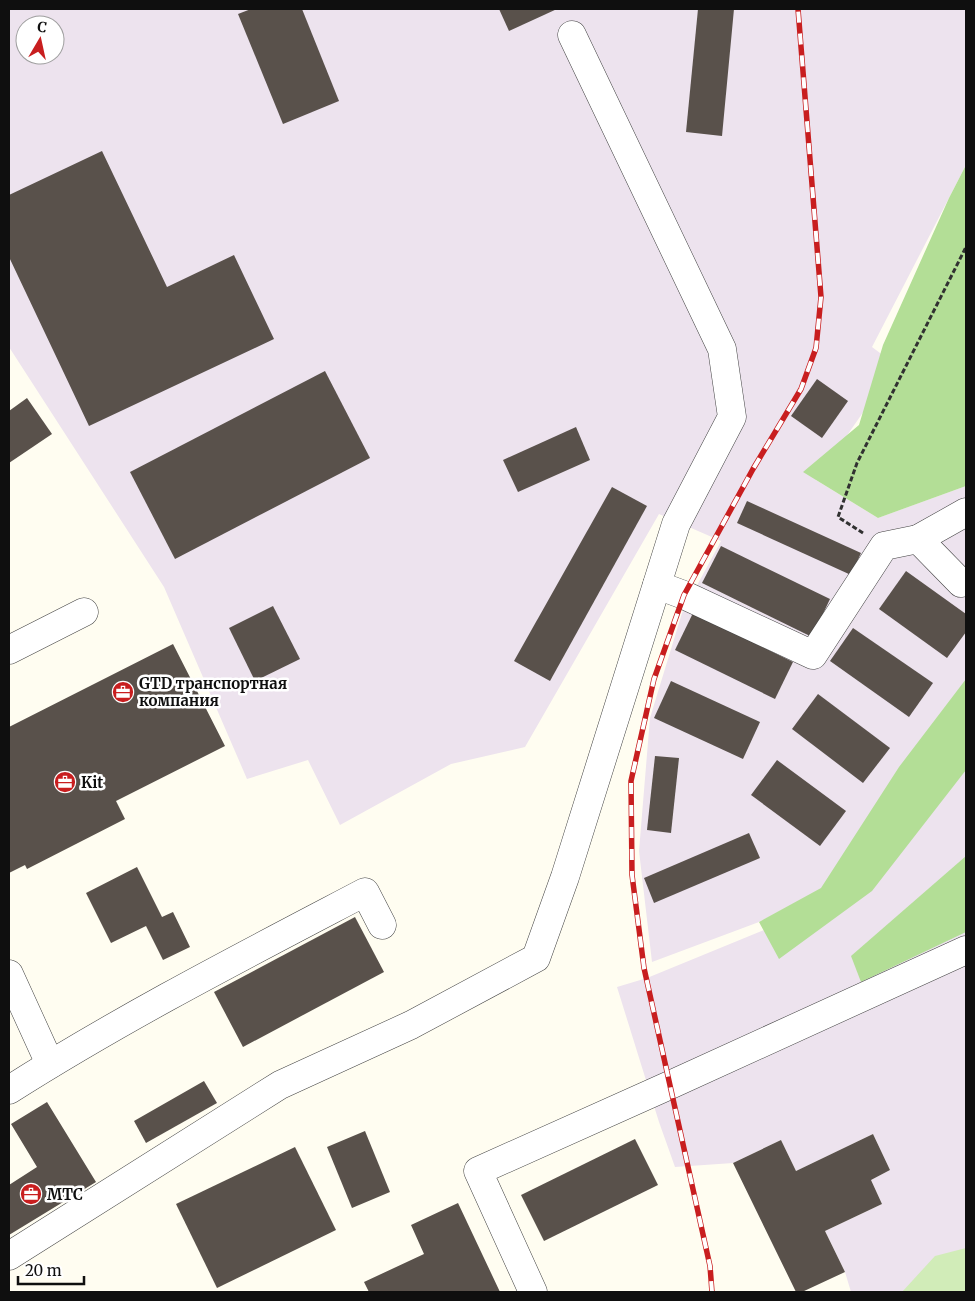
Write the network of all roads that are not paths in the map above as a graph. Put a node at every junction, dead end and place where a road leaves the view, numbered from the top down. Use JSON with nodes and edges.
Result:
{"nodes":[{"id":1,"x":572,"y":35,"type":"dead end"},
{"id":2,"x":966,"y":512,"type":"edge"},
{"id":3,"x":918,"y":539,"type":"junction"},
{"id":4,"x":966,"y":582,"type":"edge"},
{"id":5,"x":657,"y":585,"type":"junction"},
{"id":6,"x":84,"y":612,"type":"dead end"},
{"id":7,"x":9,"y":650,"type":"edge"},
{"id":8,"x":382,"y":925,"type":"dead end"},
{"id":9,"x":966,"y":950,"type":"edge"},
{"id":10,"x":9,"y":974,"type":"edge"},
{"id":11,"x":50,"y":1064,"type":"junction"},
{"id":12,"x":9,"y":1090,"type":"edge"},
{"id":13,"x":9,"y":1256,"type":"edge"},
{"id":14,"x":533,"y":1292,"type":"edge"}],
"edges":[{"from":1,"to":5,"type":"lane"},
{"from":2,"to":3,"type":"lane"},
{"from":3,"to":4,"type":"lane"},
{"from":3,"to":5,"type":"lane"},
{"from":5,"to":13,"type":"lane"},
{"from":6,"to":7,"type":"lane"},
{"from":8,"to":11,"type":"lane"},
{"from":9,"to":14,"type":"lane"},
{"from":10,"to":11,"type":"lane"},
{"from":11,"to":12,"type":"lane"}]}
